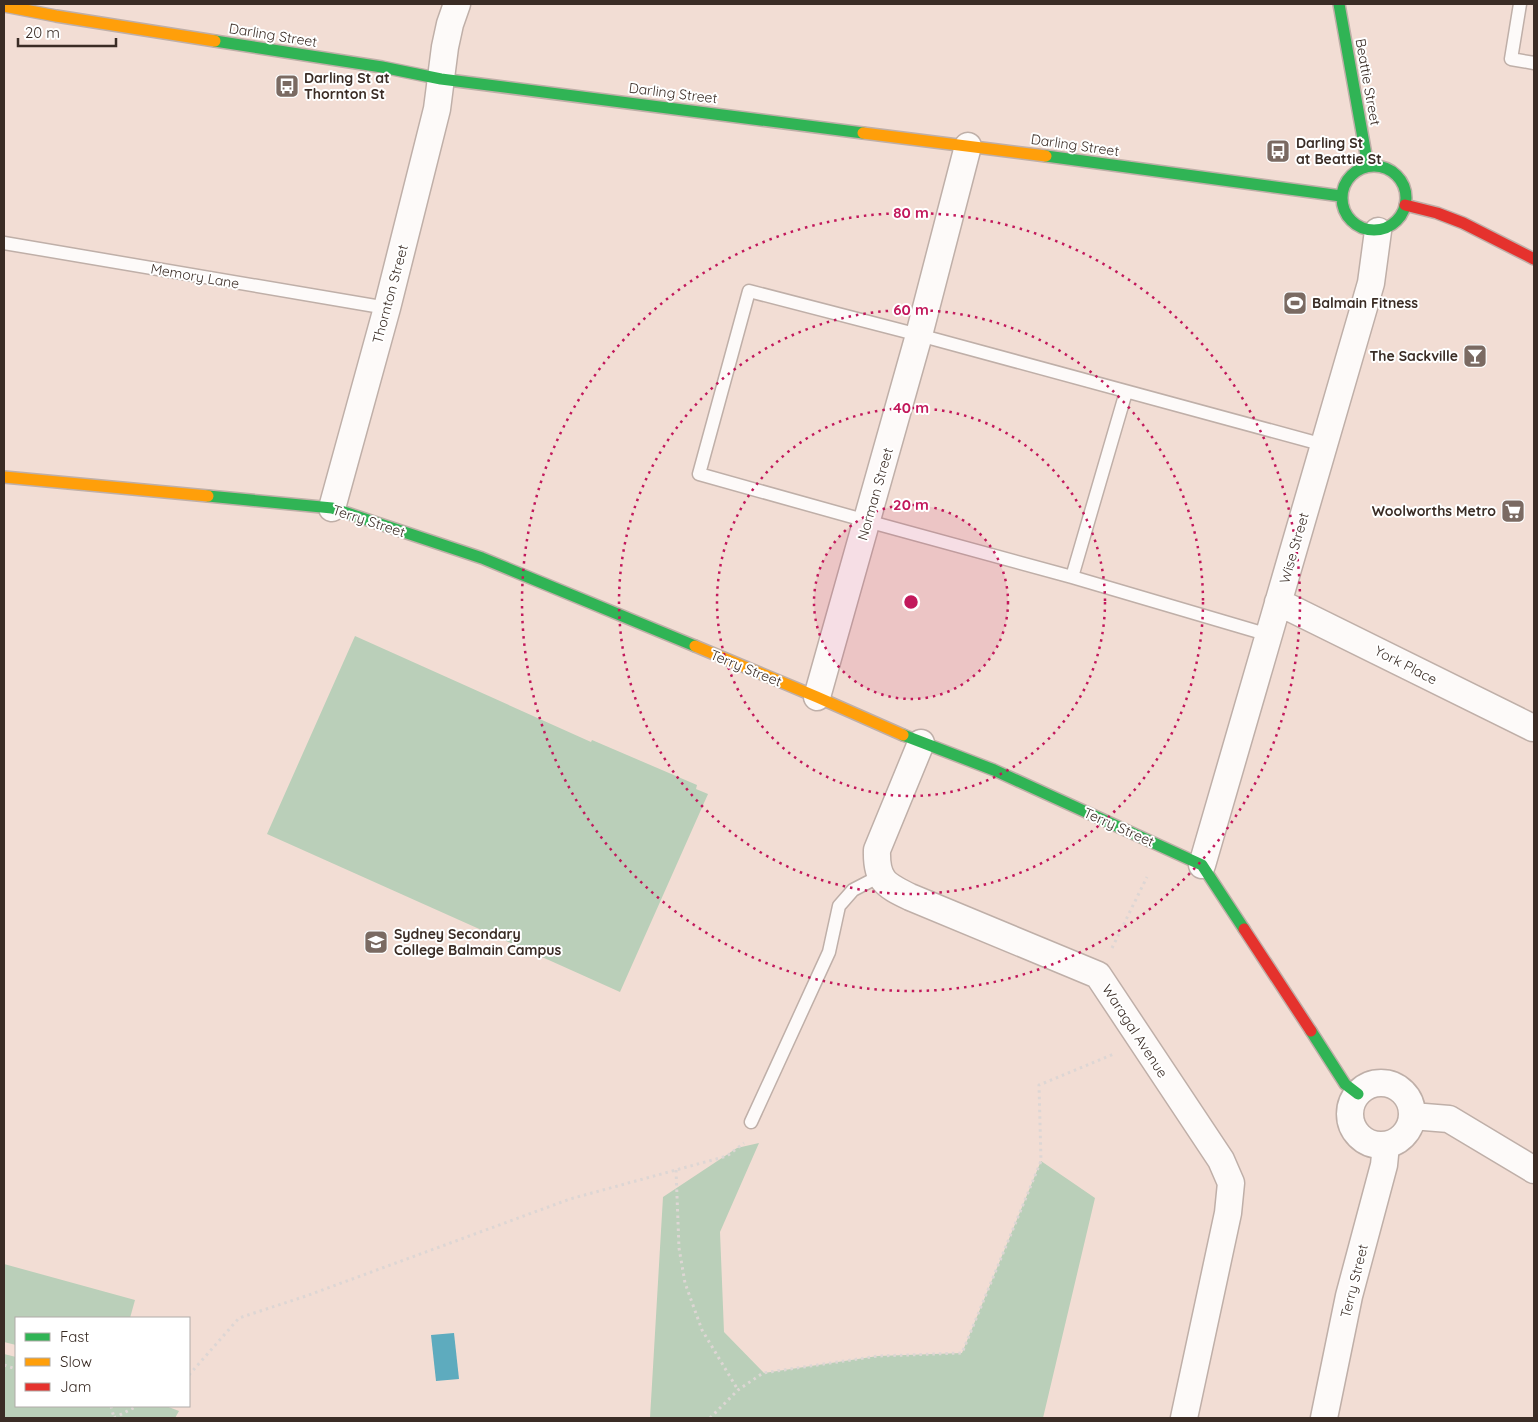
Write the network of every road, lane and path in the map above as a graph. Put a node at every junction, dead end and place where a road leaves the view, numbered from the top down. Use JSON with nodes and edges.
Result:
{"nodes":[{"id":1,"x":457,"y":4,"type":"edge"},
{"id":2,"x":1339,"y":4,"type":"edge"},
{"id":3,"x":1520,"y":4,"type":"edge"},
{"id":4,"x":17,"y":6,"type":"edge"},
{"id":5,"x":1534,"y":63,"type":"edge"},
{"id":6,"x":441,"y":79,"type":"junction"},
{"id":7,"x":968,"y":146,"type":"junction"},
{"id":8,"x":1368,"y":166,"type":"junction"},
{"id":9,"x":1342,"y":196,"type":"junction"},
{"id":10,"x":1405,"y":205,"type":"junction"},
{"id":11,"x":1378,"y":230,"type":"junction"},
{"id":12,"x":4,"y":243,"type":"edge"},
{"id":13,"x":1534,"y":259,"type":"edge"},
{"id":14,"x":387,"y":308,"type":"junction"},
{"id":15,"x":919,"y":335,"type":"junction"},
{"id":16,"x":1126,"y":392,"type":"junction"},
{"id":17,"x":1324,"y":445,"type":"junction"},
{"id":18,"x":4,"y":477,"type":"edge"},
{"id":19,"x":332,"y":508,"type":"junction"},
{"id":20,"x":867,"y":522,"type":"junction"},
{"id":21,"x":1072,"y":577,"type":"junction"},
{"id":22,"x":1278,"y":602,"type":"junction"},
{"id":23,"x":1269,"y":634,"type":"junction"},
{"id":24,"x":817,"y":697,"type":"junction"},
{"id":25,"x":1533,"y":728,"type":"dead end"},
{"id":26,"x":922,"y":743,"type":"junction"},
{"id":27,"x":1202,"y":864,"type":"junction"},
{"id":28,"x":880,"y":876,"type":"junction"},
{"id":29,"x":1147,"y":878,"type":"dead end"},
{"id":30,"x":1098,"y":975,"type":"junction"},
{"id":31,"x":1142,"y":1042,"type":"junction"},
{"id":32,"x":1358,"y":1094,"type":"junction"},
{"id":33,"x":1412,"y":1116,"type":"junction"},
{"id":34,"x":751,"y":1122,"type":"joint"},
{"id":35,"x":1386,"y":1145,"type":"junction"},
{"id":36,"x":1532,"y":1164,"type":"edge"},
{"id":37,"x":676,"y":1170,"type":"junction"},
{"id":38,"x":190,"y":1375,"type":"edge"},
{"id":39,"x":738,"y":1390,"type":"junction"},
{"id":40,"x":135,"y":1407,"type":"edge"},
{"id":41,"x":114,"y":1418,"type":"edge"},
{"id":42,"x":710,"y":1418,"type":"edge"},
{"id":43,"x":1184,"y":1418,"type":"edge"},
{"id":44,"x":1324,"y":1418,"type":"edge"}],
"edges":[{"from":1,"to":6,"type":"street","name":"Thornton Street"},
{"from":2,"to":8,"type":"street","name":"Beattie Street"},
{"from":3,"to":5,"type":"lane"},
{"from":4,"to":6,"type":"street","name":"Darling Street"},
{"from":6,"to":7,"type":"street","name":"Darling Street"},
{"from":6,"to":14,"type":"street","name":"Thornton Street"},
{"from":7,"to":9,"type":"street","name":"Darling Street"},
{"from":7,"to":15,"type":"street","name":"Norman Street"},
{"from":8,"to":9,"type":"street"},
{"from":8,"to":10,"type":"street"},
{"from":9,"to":11,"type":"street"},
{"from":10,"to":11,"type":"street"},
{"from":10,"to":13,"type":"street"},
{"from":11,"to":17,"type":"street","name":"Wise Street"},
{"from":12,"to":14,"type":"lane","name":"Memory Lane"},
{"from":14,"to":19,"type":"street","name":"Thornton Street"},
{"from":15,"to":16,"type":"lane"},
{"from":15,"to":20,"type":"street","name":"Norman Street"},
{"from":15,"to":20,"type":"lane"},
{"from":16,"to":17,"type":"lane"},
{"from":16,"to":21,"type":"lane"},
{"from":17,"to":22,"type":"street","name":"Wise Street"},
{"from":18,"to":19,"type":"street","name":"Terry Street"},
{"from":19,"to":24,"type":"street","name":"Terry Street"},
{"from":20,"to":21,"type":"lane"},
{"from":20,"to":24,"type":"street","name":"Norman Street"},
{"from":21,"to":23,"type":"lane"},
{"from":22,"to":23,"type":"street","name":"Wise Street"},
{"from":22,"to":25,"type":"street","name":"York Place"},
{"from":23,"to":27,"type":"street","name":"Wise Street"},
{"from":24,"to":26,"type":"street","name":"Terry Street"},
{"from":26,"to":27,"type":"street","name":"Terry Street"},
{"from":26,"to":28,"type":"street"},
{"from":27,"to":32,"type":"street"},
{"from":28,"to":30,"type":"street","name":"Waragal Avenue"},
{"from":28,"to":34,"type":"lane"},
{"from":29,"to":30,"type":"path"},
{"from":30,"to":31,"type":"street","name":"Waragal Avenue"},
{"from":31,"to":39,"type":"path"},
{"from":31,"to":43,"type":"street","name":"Waragal Avenue"},
{"from":32,"to":33,"type":"street"},
{"from":32,"to":35,"type":"street"},
{"from":33,"to":35,"type":"street"},
{"from":33,"to":36,"type":"street"},
{"from":34,"to":37,"type":"path"},
{"from":35,"to":44,"type":"street","name":"Terry Street"},
{"from":37,"to":38,"type":"path"},
{"from":37,"to":39,"type":"path"},
{"from":39,"to":42,"type":"path"},
{"from":40,"to":41,"type":"path"}]}
